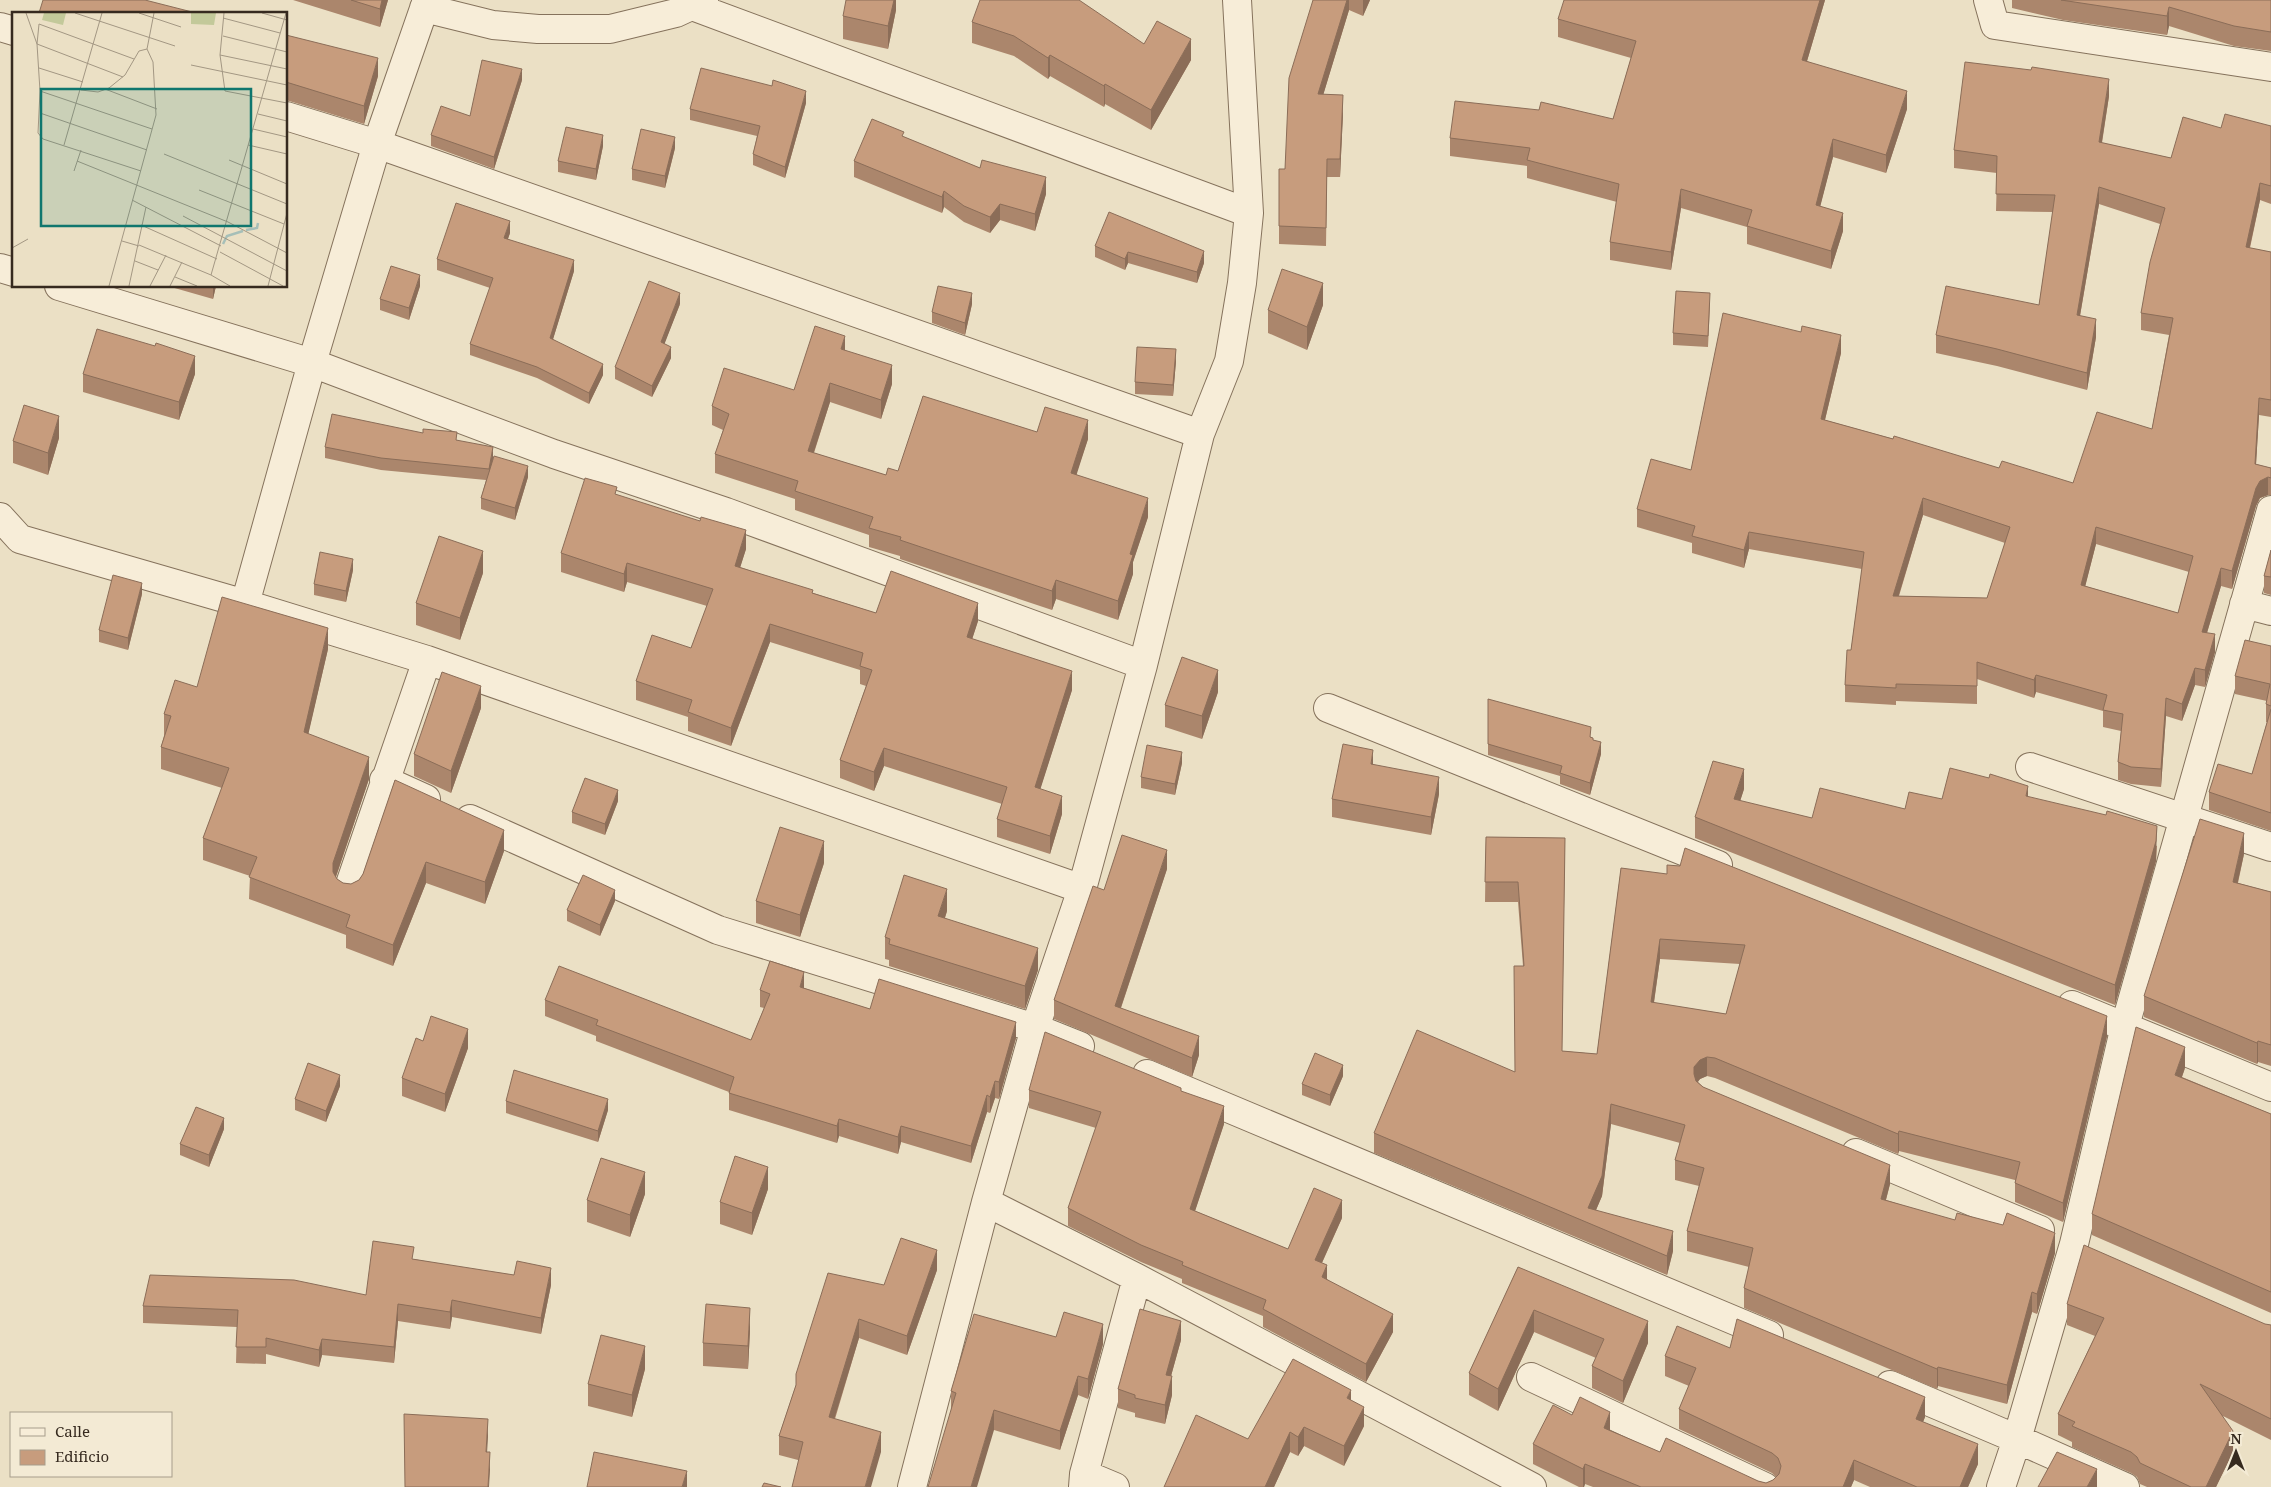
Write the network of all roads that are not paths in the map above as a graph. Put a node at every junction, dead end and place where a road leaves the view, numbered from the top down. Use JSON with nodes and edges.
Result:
{"nodes":[{"id":1,"x":1237,"y":0,"type":"edge"},
{"id":2,"x":1988,"y":0,"type":"edge"},
{"id":3,"x":698,"y":3,"type":"edge"},
{"id":4,"x":426,"y":4,"type":"edge"},
{"id":5,"x":2271,"y":67,"type":"edge"},
{"id":6,"x":288,"y":117,"type":"edge"},
{"id":7,"x":377,"y":144,"type":"junction"},
{"id":8,"x":1249,"y":214,"type":"junction"},
{"id":9,"x":67,"y":288,"type":"edge"},
{"id":10,"x":312,"y":362,"type":"junction"},
{"id":11,"x":1200,"y":434,"type":"junction"},
{"id":12,"x":2271,"y":510,"type":"edge"},
{"id":13,"x":0,"y":517,"type":"edge"},
{"id":14,"x":245,"y":604,"type":"junction"},
{"id":15,"x":2244,"y":604,"type":"junction"},
{"id":16,"x":2271,"y":611,"type":"edge"},
{"id":17,"x":427,"y":660,"type":"junction"},
{"id":18,"x":1143,"y":665,"type":"junction"},
{"id":19,"x":1328,"y":708,"type":"dead end"},
{"id":20,"x":2030,"y":767,"type":"dead end"},
{"id":21,"x":384,"y":780,"type":"junction"},
{"id":22,"x":2185,"y":818,"type":"junction"},
{"id":23,"x":2271,"y":847,"type":"edge"},
{"id":24,"x":1745,"y":876,"type":"edge"},
{"id":25,"x":1082,"y":889,"type":"junction"},
{"id":26,"x":348,"y":890,"type":"edge"},
{"id":27,"x":2051,"y":996,"type":"edge"},
{"id":28,"x":2125,"y":1026,"type":"junction"},
{"id":29,"x":1035,"y":1028,"type":"junction"},
{"id":30,"x":1100,"y":1054,"type":"edge"},
{"id":31,"x":1127,"y":1066,"type":"edge"},
{"id":32,"x":2271,"y":1087,"type":"edge"},
{"id":33,"x":1837,"y":1145,"type":"edge"},
{"id":34,"x":986,"y":1202,"type":"junction"},
{"id":35,"x":2074,"y":1244,"type":"junction"},
{"id":36,"x":2101,"y":1256,"type":"edge"},
{"id":37,"x":1137,"y":1278,"type":"junction"},
{"id":38,"x":1788,"y":1342,"type":"edge"},
{"id":39,"x":1531,"y":1376,"type":"dead end"},
{"id":40,"x":1870,"y":1377,"type":"edge"},
{"id":41,"x":2017,"y":1438,"type":"junction"},
{"id":42,"x":1084,"y":1480,"type":"edge"},
{"id":43,"x":912,"y":1487,"type":"edge"},
{"id":44,"x":1115,"y":1487,"type":"edge"},
{"id":45,"x":1532,"y":1487,"type":"edge"},
{"id":46,"x":1765,"y":1487,"type":"edge"},
{"id":47,"x":2001,"y":1487,"type":"edge"},
{"id":48,"x":2125,"y":1487,"type":"edge"}],
"edges":[{"from":1,"to":8,"type":"street"},
{"from":2,"to":5,"type":"street"},
{"from":3,"to":4,"type":"street"},
{"from":3,"to":8,"type":"street"},
{"from":4,"to":7,"type":"street"},
{"from":6,"to":7,"type":"street"},
{"from":7,"to":10,"type":"street"},
{"from":7,"to":11,"type":"street"},
{"from":8,"to":11,"type":"street"},
{"from":9,"to":10,"type":"street"},
{"from":10,"to":14,"type":"street"},
{"from":10,"to":18,"type":"street"},
{"from":11,"to":18,"type":"street"},
{"from":12,"to":15,"type":"street"},
{"from":13,"to":14,"type":"street"},
{"from":14,"to":17,"type":"street"},
{"from":15,"to":16,"type":"street"},
{"from":15,"to":22,"type":"street"},
{"from":17,"to":21,"type":"street"},
{"from":17,"to":25,"type":"street"},
{"from":18,"to":25,"type":"street"},
{"from":19,"to":24,"type":"street"},
{"from":20,"to":22,"type":"street"},
{"from":21,"to":26,"type":"street"},
{"from":21,"to":29,"type":"street"},
{"from":22,"to":23,"type":"street"},
{"from":22,"to":28,"type":"street"},
{"from":25,"to":29,"type":"street"},
{"from":27,"to":28,"type":"street"},
{"from":28,"to":32,"type":"street"},
{"from":28,"to":35,"type":"street"},
{"from":29,"to":30,"type":"street"},
{"from":29,"to":34,"type":"street"},
{"from":31,"to":38,"type":"street"},
{"from":33,"to":35,"type":"street"},
{"from":34,"to":37,"type":"street"},
{"from":34,"to":43,"type":"street"},
{"from":35,"to":36,"type":"street"},
{"from":35,"to":41,"type":"street"},
{"from":37,"to":42,"type":"street"},
{"from":37,"to":45,"type":"street"},
{"from":39,"to":46,"type":"street"},
{"from":40,"to":41,"type":"street"},
{"from":41,"to":47,"type":"street"},
{"from":41,"to":48,"type":"street"},
{"from":42,"to":44,"type":"street"}]}
